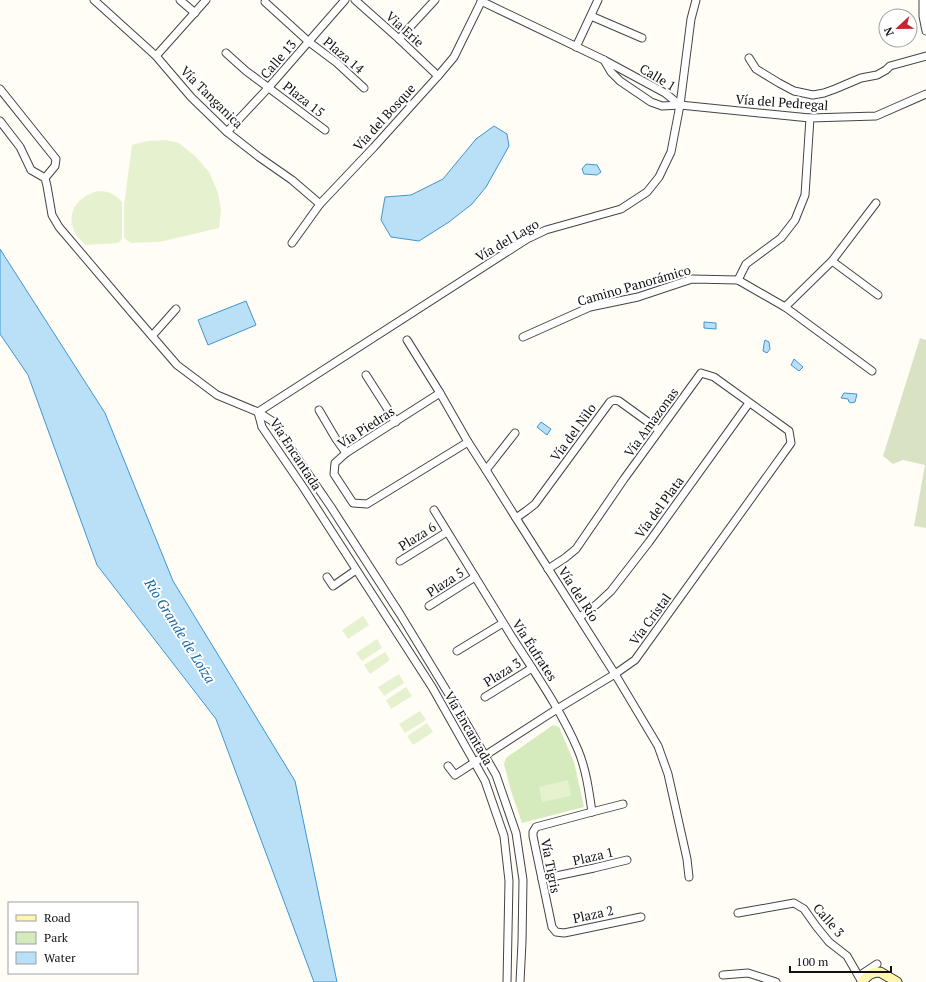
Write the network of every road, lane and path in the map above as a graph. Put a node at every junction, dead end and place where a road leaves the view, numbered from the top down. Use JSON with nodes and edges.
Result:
{"nodes":[{"id":1,"x":94,"y":0,"type":"edge"},
{"id":2,"x":180,"y":0,"type":"edge"},
{"id":3,"x":206,"y":0,"type":"edge"},
{"id":4,"x":345,"y":0,"type":"edge"},
{"id":5,"x":355,"y":0,"type":"edge"},
{"id":6,"x":435,"y":0,"type":"edge"},
{"id":7,"x":482,"y":0,"type":"edge"},
{"id":8,"x":598,"y":0,"type":"edge"},
{"id":9,"x":696,"y":0,"type":"edge"},
{"id":10,"x":923,"y":0,"type":"edge"},
{"id":11,"x":265,"y":2,"type":"dead end"},
{"id":12,"x":195,"y":13,"type":"junction"},
{"id":13,"x":591,"y":16,"type":"junction"},
{"id":14,"x":926,"y":31,"type":"edge"},
{"id":15,"x":642,"y":38,"type":"dead end"},
{"id":16,"x":399,"y":39,"type":"junction"},
{"id":17,"x":309,"y":42,"type":"junction"},
{"id":18,"x":576,"y":47,"type":"junction"},
{"id":19,"x":226,"y":53,"type":"dead end"},
{"id":20,"x":156,"y":56,"type":"junction"},
{"id":21,"x":926,"y":56,"type":"edge"},
{"id":22,"x":749,"y":58,"type":"dead end"},
{"id":23,"x":604,"y":60,"type":"junction"},
{"id":24,"x":438,"y":76,"type":"junction"},
{"id":25,"x":269,"y":87,"type":"junction"},
{"id":26,"x":364,"y":88,"type":"dead end"},
{"id":27,"x":0,"y":89,"type":"edge"},
{"id":28,"x":926,"y":94,"type":"edge"},
{"id":29,"x":680,"y":105,"type":"junction"},
{"id":30,"x":810,"y":118,"type":"junction"},
{"id":31,"x":0,"y":121,"type":"edge"},
{"id":32,"x":325,"y":130,"type":"dead end"},
{"id":33,"x":227,"y":132,"type":"junction"},
{"id":34,"x":45,"y":178,"type":"junction"},
{"id":35,"x":876,"y":203,"type":"dead end"},
{"id":36,"x":320,"y":204,"type":"junction"},
{"id":37,"x":292,"y":243,"type":"dead end"},
{"id":38,"x":832,"y":261,"type":"junction"},
{"id":39,"x":738,"y":280,"type":"junction"},
{"id":40,"x":878,"y":295,"type":"dead end"},
{"id":41,"x":785,"y":307,"type":"junction"},
{"id":42,"x":176,"y":309,"type":"dead end"},
{"id":43,"x":152,"y":336,"type":"junction"},
{"id":44,"x":524,"y":337,"type":"dead end"},
{"id":45,"x":407,"y":340,"type":"dead end"},
{"id":46,"x":872,"y":371,"type":"dead end"},
{"id":47,"x":366,"y":374,"type":"dead end"},
{"id":48,"x":440,"y":393,"type":"junction"},
{"id":49,"x":749,"y":403,"type":"junction"},
{"id":50,"x":319,"y":410,"type":"dead end"},
{"id":51,"x":258,"y":412,"type":"junction"},
{"id":52,"x":396,"y":422,"type":"junction"},
{"id":53,"x":659,"y":430,"type":"junction"},
{"id":54,"x":515,"y":433,"type":"dead end"},
{"id":55,"x":790,"y":438,"type":"joint"},
{"id":56,"x":468,"y":442,"type":"junction"},
{"id":57,"x":346,"y":453,"type":"junction"},
{"id":58,"x":486,"y":470,"type":"junction"},
{"id":59,"x":434,"y":510,"type":"dead end"},
{"id":60,"x":516,"y":518,"type":"junction"},
{"id":61,"x":447,"y":532,"type":"junction"},
{"id":62,"x":400,"y":561,"type":"dead end"},
{"id":63,"x":548,"y":569,"type":"junction"},
{"id":64,"x":356,"y":570,"type":"junction"},
{"id":65,"x":327,"y":577,"type":"dead end"},
{"id":66,"x":474,"y":577,"type":"junction"},
{"id":67,"x":429,"y":606,"type":"dead end"},
{"id":68,"x":580,"y":617,"type":"junction"},
{"id":69,"x":503,"y":623,"type":"junction"},
{"id":70,"x":458,"y":651,"type":"dead end"},
{"id":71,"x":532,"y":668,"type":"junction"},
{"id":72,"x":615,"y":674,"type":"junction"},
{"id":73,"x":485,"y":697,"type":"dead end"},
{"id":74,"x":557,"y":709,"type":"junction"},
{"id":75,"x":485,"y":756,"type":"junction"},
{"id":76,"x":475,"y":762,"type":"junction"},
{"id":77,"x":448,"y":766,"type":"dead end"},
{"id":78,"x":624,"y":804,"type":"dead end"},
{"id":79,"x":592,"y":812,"type":"junction"},
{"id":80,"x":627,"y":860,"type":"dead end"},
{"id":81,"x":689,"y":877,"type":"dead end"},
{"id":82,"x":542,"y":879,"type":"junction"},
{"id":83,"x":738,"y":913,"type":"dead end"},
{"id":84,"x":641,"y":916,"type":"dead end"},
{"id":85,"x":552,"y":927,"type":"joint"},
{"id":86,"x":877,"y":964,"type":"dead end"},
{"id":87,"x":723,"y":975,"type":"dead end"},
{"id":88,"x":861,"y":980,"type":"edge"},
{"id":89,"x":507,"y":982,"type":"edge"},
{"id":90,"x":520,"y":982,"type":"edge"},
{"id":91,"x":776,"y":982,"type":"edge"},
{"id":92,"x":896,"y":982,"type":"edge"}],
"edges":[{"from":1,"to":20,"type":"street","name":"Vía Tanganica"},
{"from":2,"to":12,"type":"street"},
{"from":3,"to":12,"type":"street"},
{"from":4,"to":17,"type":"street","name":"Calle 13"},
{"from":5,"to":16,"type":"street","name":"Via Erie"},
{"from":6,"to":16,"type":"street"},
{"from":7,"to":18,"type":"street","name":"Calle 1"},
{"from":7,"to":24,"type":"street","name":"Vía del Bosque"},
{"from":8,"to":13,"type":"street"},
{"from":9,"to":29,"type":"street","name":"Vía del Lago"},
{"from":10,"to":14,"type":"street"},
{"from":11,"to":17,"type":"street","name":"Plaza 14"},
{"from":12,"to":20,"type":"street"},
{"from":13,"to":15,"type":"street"},
{"from":13,"to":18,"type":"street"},
{"from":16,"to":24,"type":"street","name":"Via Erie"},
{"from":17,"to":25,"type":"street","name":"Calle 13"},
{"from":17,"to":26,"type":"street","name":"Plaza 14"},
{"from":18,"to":23,"type":"street","name":"Calle 1"},
{"from":19,"to":25,"type":"street","name":"Plaza 15"},
{"from":20,"to":33,"type":"street","name":"Vía Tanganica"},
{"from":21,"to":22,"type":"street"},
{"from":23,"to":29,"type":"street","name":"Calle 1"},
{"from":23,"to":29,"type":"street","name":"Calle 1"},
{"from":24,"to":36,"type":"street","name":"Vía del Bosque"},
{"from":25,"to":32,"type":"street","name":"Plaza 15"},
{"from":25,"to":33,"type":"street","name":"Calle 13"},
{"from":27,"to":34,"type":"street"},
{"from":28,"to":30,"type":"street","name":"Vía del Pedregal"},
{"from":29,"to":30,"type":"street","name":"Vía del Pedregal"},
{"from":29,"to":51,"type":"street","name":"Vía del Lago"},
{"from":30,"to":39,"type":"street"},
{"from":31,"to":34,"type":"street"},
{"from":33,"to":36,"type":"street","name":"Vía Tanganica"},
{"from":34,"to":43,"type":"street"},
{"from":35,"to":38,"type":"street"},
{"from":36,"to":37,"type":"street","name":"Vía del Bosque"},
{"from":38,"to":40,"type":"street"},
{"from":38,"to":41,"type":"street"},
{"from":39,"to":41,"type":"street","name":"Camino Panorámico"},
{"from":39,"to":44,"type":"street","name":"Camino Panorámico"},
{"from":41,"to":46,"type":"street","name":"Camino Panorámico"},
{"from":42,"to":43,"type":"street"},
{"from":43,"to":51,"type":"street"},
{"from":45,"to":48,"type":"street","name":"Vía del Río"},
{"from":47,"to":52,"type":"street"},
{"from":48,"to":52,"type":"street","name":"Vía Piedras"},
{"from":48,"to":56,"type":"street","name":"Vía del Río"},
{"from":49,"to":53,"type":"street","name":"Vía Amazonas"},
{"from":49,"to":55,"type":"street","name":"Vía Amazonas"},
{"from":49,"to":68,"type":"street","name":"Vía del Plata"},
{"from":50,"to":57,"type":"street"},
{"from":51,"to":64,"type":"street","name":"Vía Encantada"},
{"from":51,"to":75,"type":"street","name":"Vía Encantada"},
{"from":52,"to":57,"type":"street","name":"Vía Piedras"},
{"from":53,"to":60,"type":"street","name":"Vía del Nilo"},
{"from":53,"to":63,"type":"street","name":"Vía Amazonas"},
{"from":54,"to":58,"type":"street"},
{"from":55,"to":72,"type":"street","name":"Vía Cristal"},
{"from":56,"to":57,"type":"street","name":"Vía Piedras"},
{"from":56,"to":58,"type":"street","name":"Vía del Río"},
{"from":58,"to":60,"type":"street","name":"Vía del Río"},
{"from":59,"to":61,"type":"street","name":"Vía Éufrates"},
{"from":60,"to":63,"type":"street","name":"Vía del Río"},
{"from":61,"to":62,"type":"street","name":"Plaza 6"},
{"from":61,"to":66,"type":"street","name":"Vía Éufrates"},
{"from":63,"to":68,"type":"street","name":"Vía del Río"},
{"from":64,"to":65,"type":"street"},
{"from":64,"to":76,"type":"street","name":"Vía Encantada"},
{"from":66,"to":67,"type":"street","name":"Plaza 5"},
{"from":66,"to":69,"type":"street","name":"Vía Éufrates"},
{"from":68,"to":72,"type":"street","name":"Vía del Río"},
{"from":69,"to":70,"type":"street"},
{"from":69,"to":71,"type":"street","name":"Vía Éufrates"},
{"from":71,"to":73,"type":"street","name":"Plaza 3"},
{"from":71,"to":74,"type":"street","name":"Vía Éufrates"},
{"from":72,"to":74,"type":"street","name":"Vía Cristal"},
{"from":72,"to":81,"type":"street","name":"Vía del Río"},
{"from":74,"to":75,"type":"street","name":"Vía Cristal"},
{"from":74,"to":79,"type":"street","name":"Vía Éufrates"},
{"from":75,"to":76,"type":"street","name":"Vía Cristal"},
{"from":75,"to":90,"type":"street","name":"Vía Encantada"},
{"from":76,"to":77,"type":"street","name":"Vía Cristal"},
{"from":76,"to":89,"type":"street","name":"Vía Encantada"},
{"from":78,"to":79,"type":"street","name":"Vía Tigris"},
{"from":79,"to":82,"type":"street","name":"Vía Tigris"},
{"from":80,"to":82,"type":"street","name":"Plaza 1"},
{"from":82,"to":85,"type":"street","name":"Vía Tigris"},
{"from":83,"to":88,"type":"street","name":"Calle 3"},
{"from":84,"to":85,"type":"street","name":"Plaza 2"},
{"from":86,"to":88,"type":"street"},
{"from":87,"to":91,"type":"street"},
{"from":88,"to":92,"type":"main road"}]}
